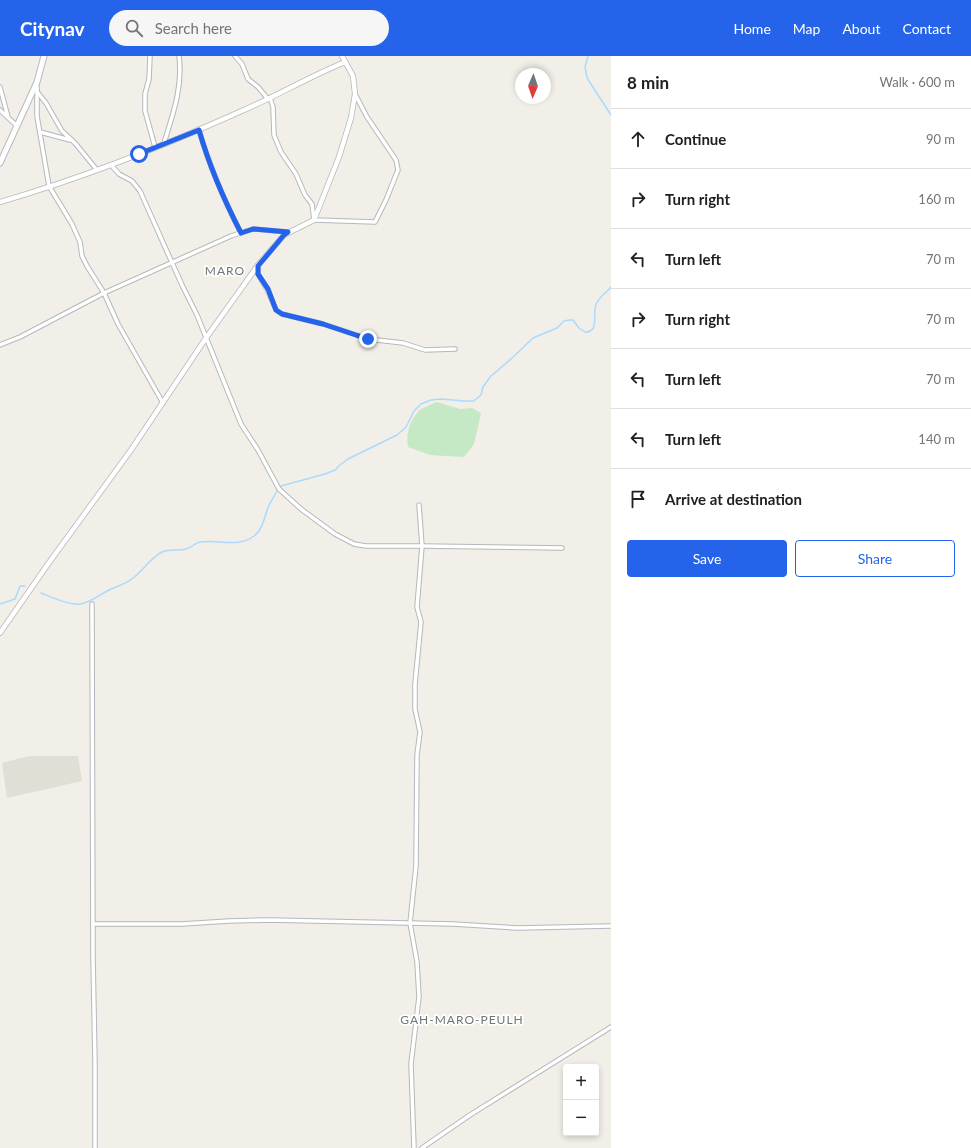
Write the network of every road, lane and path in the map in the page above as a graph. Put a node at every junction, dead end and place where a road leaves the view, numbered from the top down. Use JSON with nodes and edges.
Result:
{"nodes":[{"id":1,"x":44,"y":56,"type":"edge"},
{"id":2,"x":150,"y":56,"type":"edge"},
{"id":3,"x":180,"y":56,"type":"edge"},
{"id":4,"x":235,"y":56,"type":"edge"},
{"id":5,"x":342,"y":56,"type":"edge"},
{"id":6,"x":346,"y":62,"type":"junction"},
{"id":7,"x":37,"y":82,"type":"junction"},
{"id":8,"x":0,"y":87,"type":"edge"},
{"id":9,"x":38,"y":93,"type":"junction"},
{"id":10,"x":355,"y":94,"type":"junction"},
{"id":11,"x":269,"y":99,"type":"junction"},
{"id":12,"x":0,"y":110,"type":"edge"},
{"id":13,"x":8,"y":117,"type":"junction"},
{"id":14,"x":17,"y":126,"type":"junction"},
{"id":15,"x":199,"y":130,"type":"junction"},
{"id":16,"x":40,"y":132,"type":"junction"},
{"id":17,"x":71,"y":140,"type":"junction"},
{"id":18,"x":164,"y":143,"type":"junction"},
{"id":19,"x":155,"y":147,"type":"junction"},
{"id":20,"x":0,"y":163,"type":"edge"},
{"id":21,"x":111,"y":165,"type":"junction"},
{"id":22,"x":97,"y":170,"type":"junction"},
{"id":23,"x":49,"y":186,"type":"junction"},
{"id":24,"x":0,"y":202,"type":"edge"},
{"id":25,"x":314,"y":220,"type":"junction"},
{"id":26,"x":288,"y":232,"type":"junction"},
{"id":27,"x":241,"y":233,"type":"junction"},
{"id":28,"x":172,"y":261,"type":"junction"},
{"id":29,"x":258,"y":266,"type":"junction"},
{"id":30,"x":104,"y":293,"type":"junction"},
{"id":31,"x":206,"y":338,"type":"junction"},
{"id":32,"x":0,"y":345,"type":"edge"},
{"id":33,"x":455,"y":349,"type":"dead end"},
{"id":34,"x":163,"y":403,"type":"junction"},
{"id":35,"x":419,"y":505,"type":"dead end"},
{"id":36,"x":422,"y":546,"type":"junction"},
{"id":37,"x":562,"y":548,"type":"dead end"},
{"id":38,"x":92,"y":604,"type":"dead end"},
{"id":39,"x":0,"y":633,"type":"edge"},
{"id":40,"x":410,"y":923,"type":"junction"},
{"id":41,"x":93,"y":924,"type":"junction"},
{"id":42,"x":611,"y":926,"type":"edge"},
{"id":43,"x":611,"y":1027,"type":"edge"},
{"id":44,"x":95,"y":1148,"type":"edge"},
{"id":45,"x":414,"y":1148,"type":"edge"},
{"id":46,"x":422,"y":1148,"type":"edge"}],
"edges":[{"from":1,"to":7,"type":"main road"},
{"from":2,"to":19,"type":"street"},
{"from":3,"to":18,"type":"street"},
{"from":4,"to":11,"type":"street"},
{"from":5,"to":6,"type":"street"},
{"from":6,"to":10,"type":"street"},
{"from":6,"to":11,"type":"street"},
{"from":7,"to":9,"type":"street"},
{"from":7,"to":14,"type":"main road"},
{"from":8,"to":13,"type":"street"},
{"from":9,"to":16,"type":"street"},
{"from":9,"to":17,"type":"street"},
{"from":10,"to":25,"type":"street"},
{"from":10,"to":25,"type":"street"},
{"from":11,"to":15,"type":"street"},
{"from":11,"to":25,"type":"street"},
{"from":12,"to":13,"type":"street"},
{"from":13,"to":14,"type":"street"},
{"from":14,"to":20,"type":"main road"},
{"from":15,"to":18,"type":"street"},
{"from":15,"to":27,"type":"street"},
{"from":16,"to":17,"type":"street"},
{"from":16,"to":23,"type":"street"},
{"from":17,"to":22,"type":"street"},
{"from":18,"to":19,"type":"street"},
{"from":19,"to":21,"type":"street"},
{"from":21,"to":22,"type":"street"},
{"from":21,"to":28,"type":"street"},
{"from":22,"to":23,"type":"street"},
{"from":23,"to":24,"type":"street"},
{"from":23,"to":30,"type":"street"},
{"from":25,"to":26,"type":"street"},
{"from":26,"to":27,"type":"street"},
{"from":26,"to":29,"type":"street"},
{"from":27,"to":28,"type":"street"},
{"from":28,"to":30,"type":"street"},
{"from":28,"to":31,"type":"street"},
{"from":29,"to":31,"type":"street"},
{"from":29,"to":33,"type":"street"},
{"from":30,"to":32,"type":"street"},
{"from":30,"to":34,"type":"street"},
{"from":31,"to":34,"type":"street"},
{"from":31,"to":36,"type":"street"},
{"from":34,"to":39,"type":"street"},
{"from":35,"to":36,"type":"street"},
{"from":36,"to":37,"type":"street"},
{"from":36,"to":40,"type":"street"},
{"from":38,"to":41,"type":"street"},
{"from":40,"to":41,"type":"street"},
{"from":40,"to":42,"type":"street"},
{"from":40,"to":45,"type":"street"},
{"from":41,"to":44,"type":"street"},
{"from":43,"to":46,"type":"street"}]}
